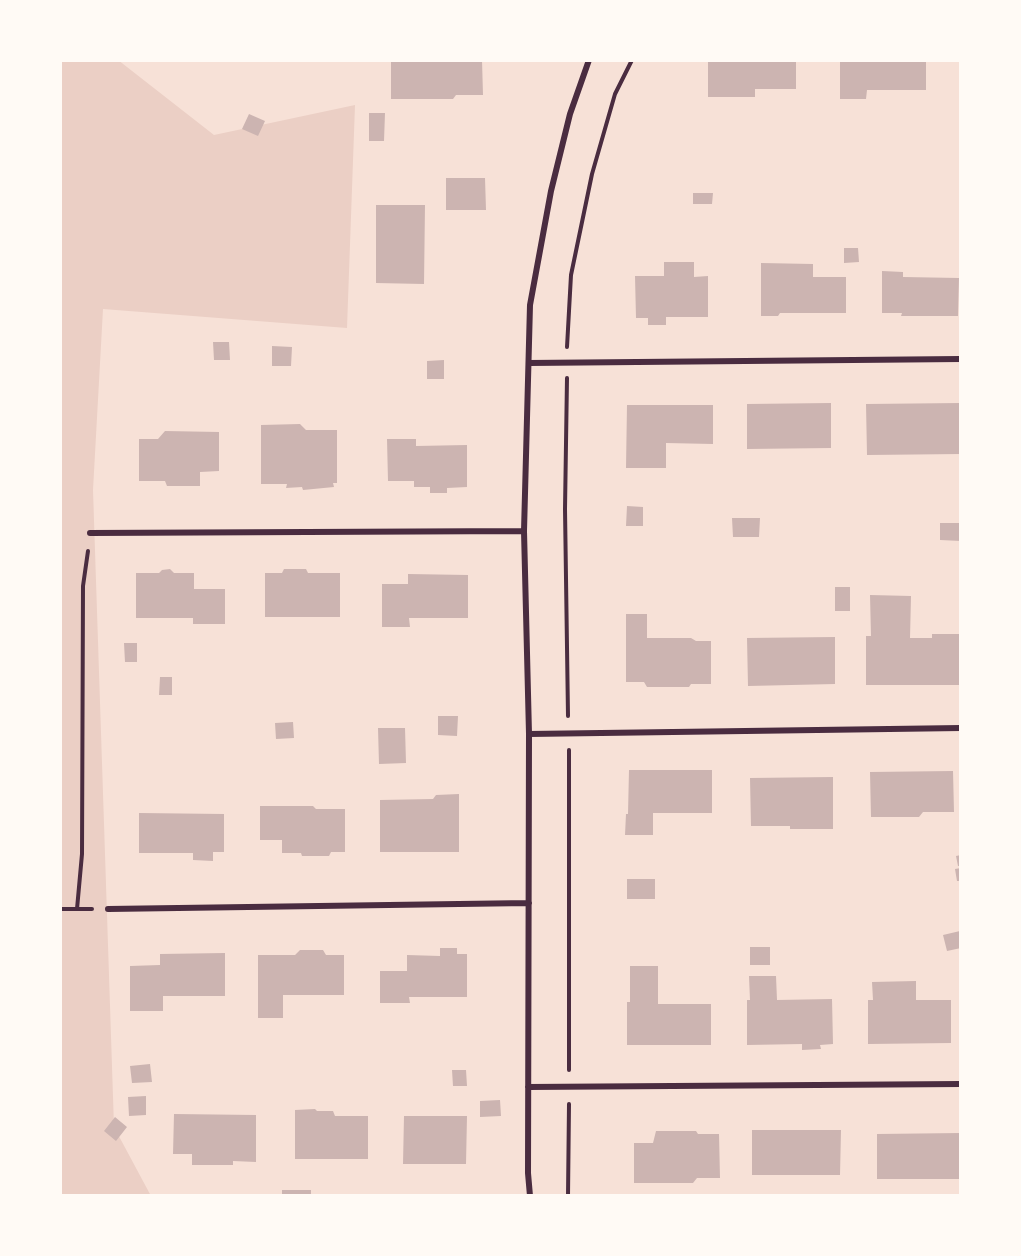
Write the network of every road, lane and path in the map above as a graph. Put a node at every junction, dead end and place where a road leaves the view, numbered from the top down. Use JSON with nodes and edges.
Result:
{"nodes":[{"id":1,"x":589,"y":60,"type":"edge"},
{"id":2,"x":632,"y":60,"type":"edge"},
{"id":3,"x":961,"y":359,"type":"edge"},
{"id":4,"x":529,"y":363,"type":"junction"},
{"id":5,"x":567,"y":363,"type":"junction"},
{"id":6,"x":524,"y":531,"type":"junction"},
{"id":7,"x":90,"y":533,"type":"joint"},
{"id":8,"x":961,"y":728,"type":"edge"},
{"id":9,"x":529,"y":734,"type":"junction"},
{"id":10,"x":568,"y":734,"type":"junction"},
{"id":11,"x":529,"y":903,"type":"junction"},
{"id":12,"x":60,"y":909,"type":"edge"},
{"id":13,"x":76,"y":909,"type":"junction"},
{"id":14,"x":108,"y":909,"type":"joint"},
{"id":15,"x":961,"y":1084,"type":"edge"},
{"id":16,"x":528,"y":1087,"type":"junction"},
{"id":17,"x":569,"y":1087,"type":"junction"},
{"id":18,"x":530,"y":1196,"type":"edge"},
{"id":19,"x":568,"y":1196,"type":"edge"}],
"edges":[{"from":1,"to":4,"type":"street"},
{"from":2,"to":5,"type":"path"},
{"from":3,"to":5,"type":"street"},
{"from":4,"to":5,"type":"street"},
{"from":4,"to":6,"type":"street"},
{"from":5,"to":10,"type":"path"},
{"from":6,"to":7,"type":"street"},
{"from":6,"to":9,"type":"street"},
{"from":7,"to":13,"type":"path"},
{"from":8,"to":10,"type":"street"},
{"from":9,"to":10,"type":"street"},
{"from":9,"to":11,"type":"street"},
{"from":10,"to":17,"type":"path"},
{"from":11,"to":14,"type":"street"},
{"from":11,"to":16,"type":"street"},
{"from":12,"to":13,"type":"path"},
{"from":13,"to":14,"type":"path"},
{"from":15,"to":17,"type":"street"},
{"from":16,"to":17,"type":"street"},
{"from":16,"to":18,"type":"street"},
{"from":17,"to":19,"type":"path"}]}
